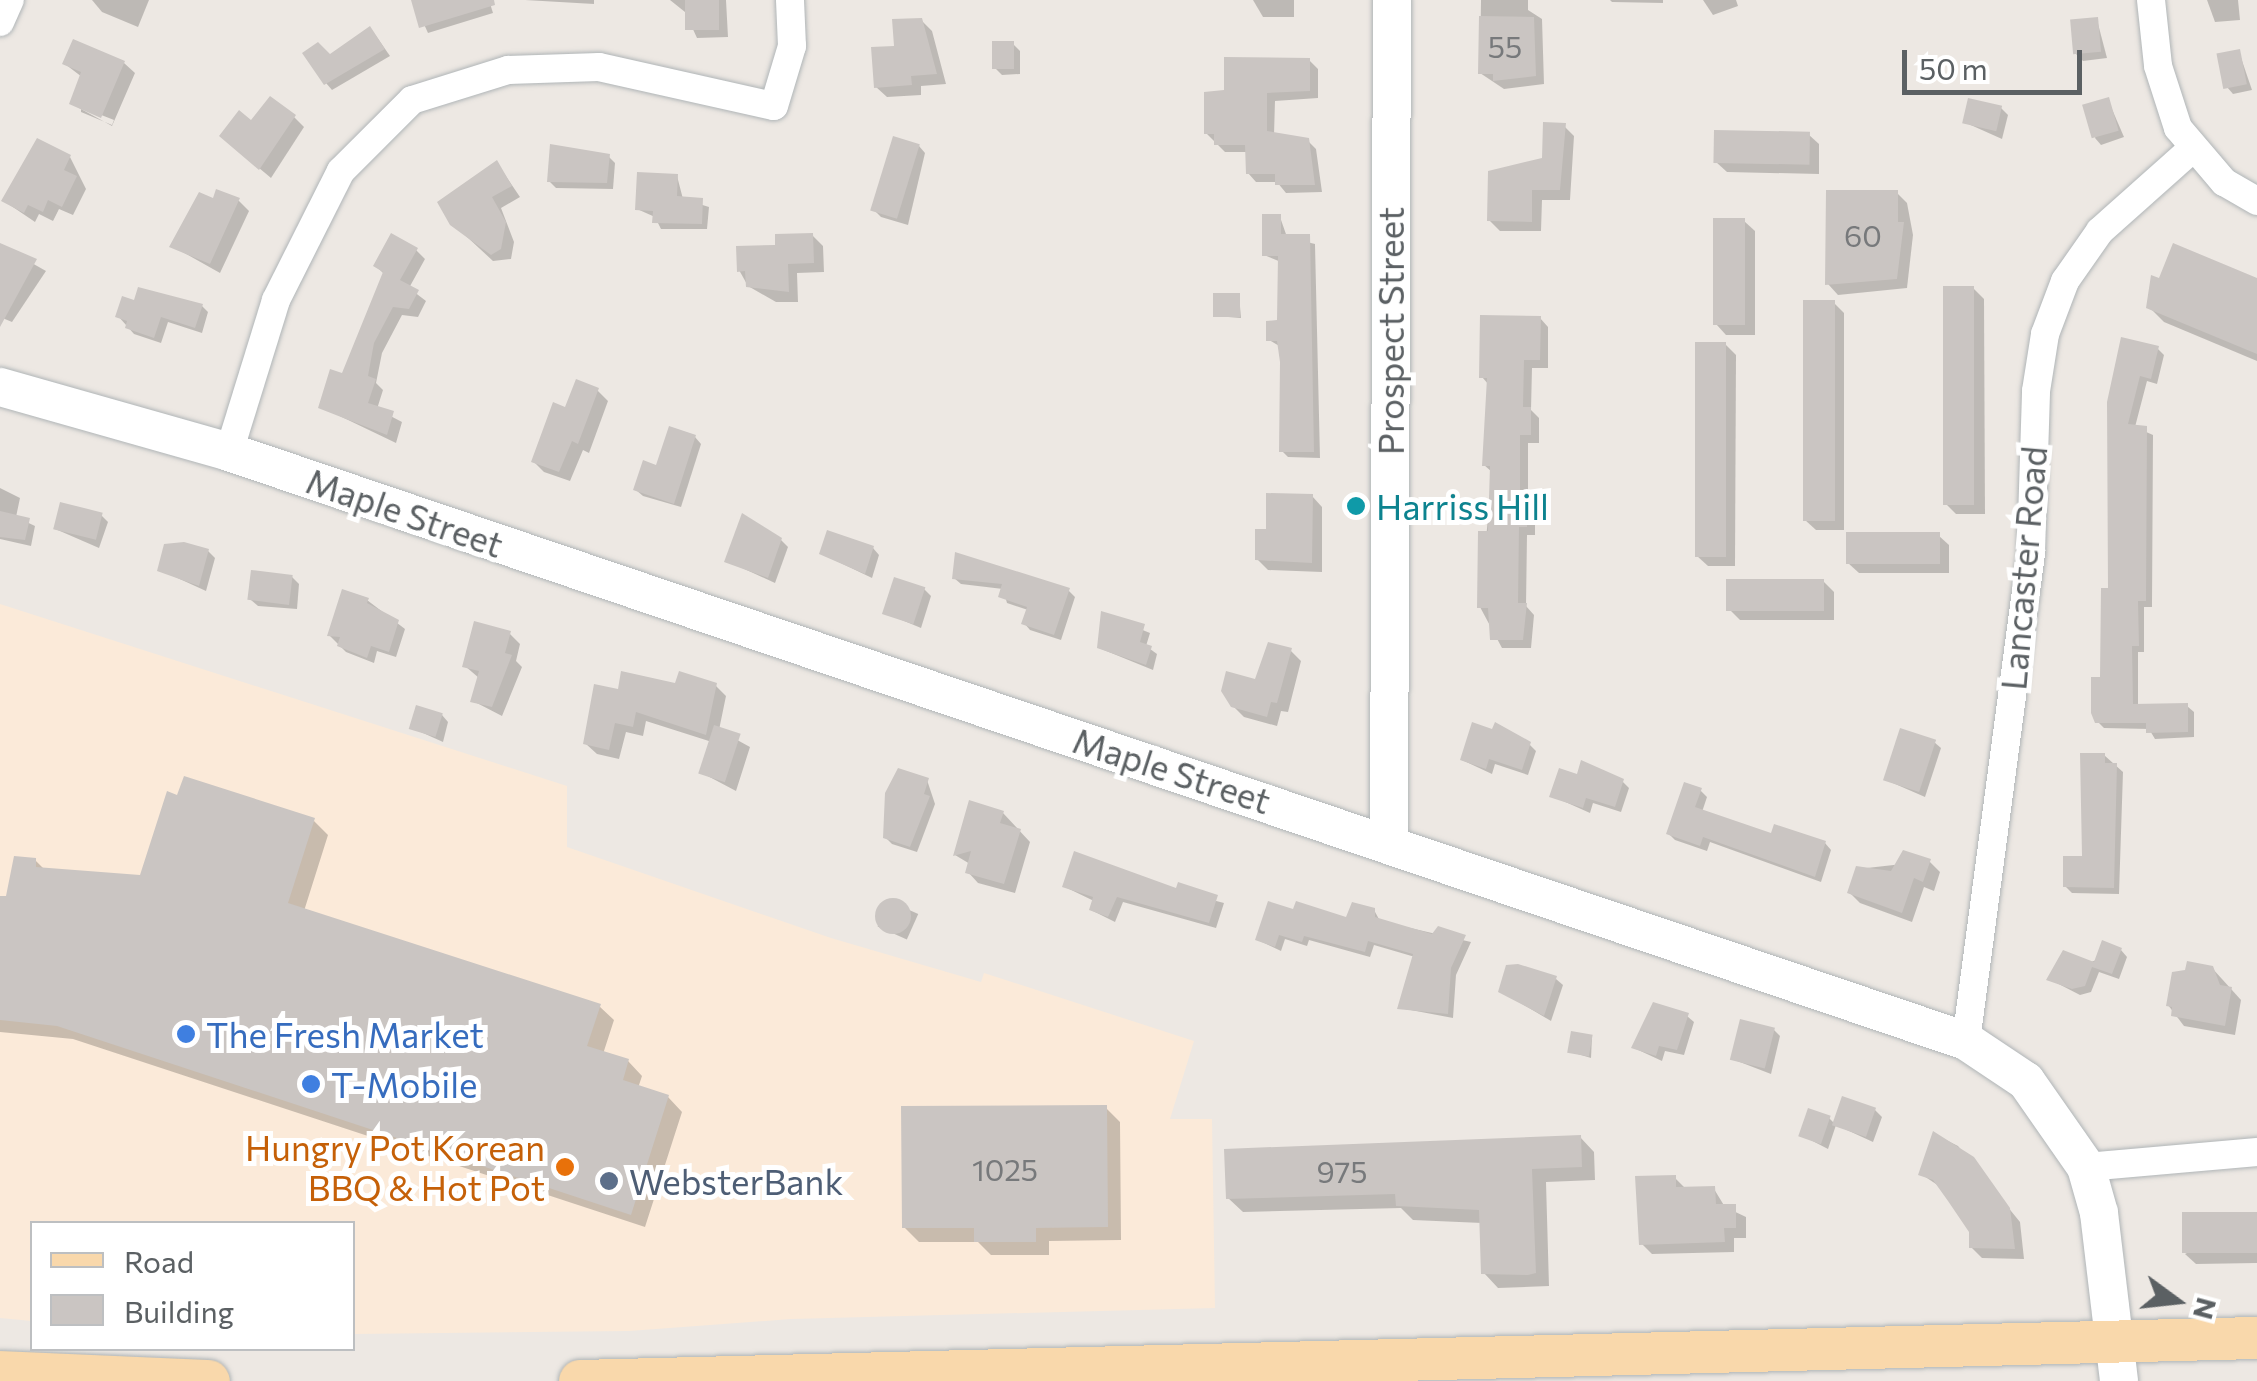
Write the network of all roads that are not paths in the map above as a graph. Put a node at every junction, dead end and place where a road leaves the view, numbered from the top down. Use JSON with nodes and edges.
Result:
{"nodes":[{"id":1,"x":10,"y":0,"type":"edge"},
{"id":2,"x":790,"y":0,"type":"edge"},
{"id":3,"x":1392,"y":0,"type":"edge"},
{"id":4,"x":2151,"y":0,"type":"edge"},
{"id":5,"x":0,"y":22,"type":"edge"},
{"id":6,"x":2191,"y":150,"type":"junction"},
{"id":7,"x":2257,"y":201,"type":"edge"},
{"id":8,"x":0,"y":387,"type":"edge"},
{"id":9,"x":229,"y":452,"type":"junction"},
{"id":10,"x":1389,"y":842,"type":"junction"},
{"id":11,"x":1966,"y":1041,"type":"junction"},
{"id":12,"x":2257,"y":1152,"type":"edge"},
{"id":13,"x":2086,"y":1168,"type":"junction"},
{"id":14,"x":2257,"y":1338,"type":"edge"},
{"id":15,"x":2116,"y":1362,"type":"edge"},
{"id":16,"x":0,"y":1372,"type":"edge"},
{"id":17,"x":209,"y":1381,"type":"edge"},
{"id":18,"x":580,"y":1381,"type":"edge"}],
"edges":[{"from":1,"to":5,"type":"street"},
{"from":2,"to":9,"type":"street"},
{"from":3,"to":10,"type":"main road","name":"Prospect Street"},
{"from":4,"to":6,"type":"street"},
{"from":6,"to":7,"type":"street"},
{"from":6,"to":11,"type":"street","name":"Lancaster Road"},
{"from":8,"to":9,"type":"main road","name":"Maple Street"},
{"from":9,"to":10,"type":"main road","name":"Maple Street"},
{"from":10,"to":11,"type":"main road","name":"Maple Street"},
{"from":11,"to":13,"type":"main road","name":"Maple Street"},
{"from":12,"to":13,"type":"street"},
{"from":13,"to":15,"type":"main road","name":"Maple Street"},
{"from":14,"to":15,"type":"main road"},
{"from":15,"to":18,"type":"main road"},
{"from":16,"to":17,"type":"main road"}]}
